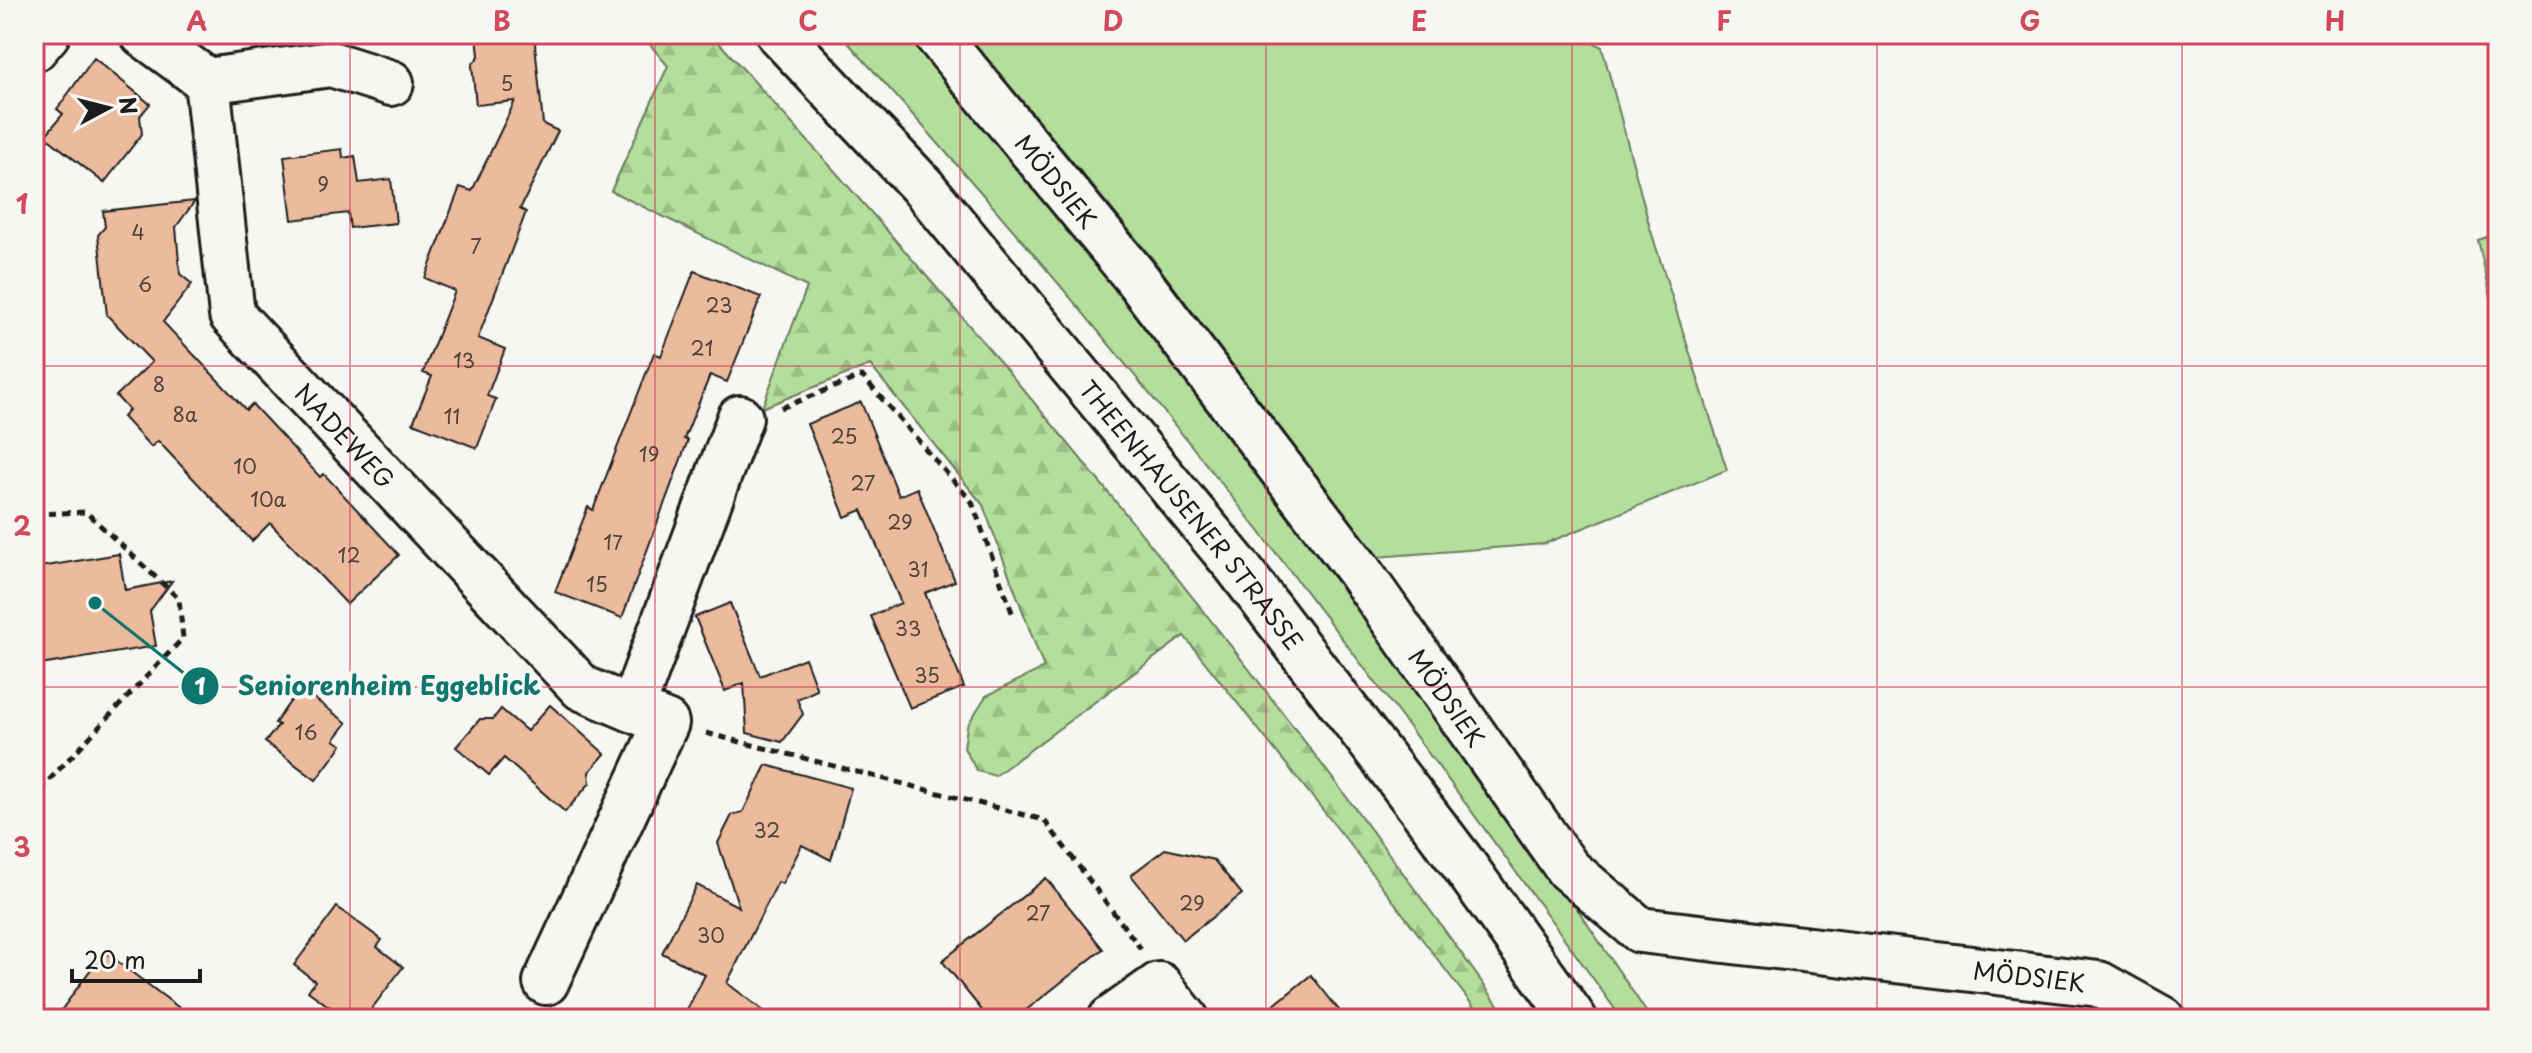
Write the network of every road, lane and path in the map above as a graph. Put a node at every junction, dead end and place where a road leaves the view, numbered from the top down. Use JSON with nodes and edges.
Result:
{"nodes":[{"id":1,"x":47,"y":34,"type":"edge"},
{"id":2,"x":143,"y":34,"type":"edge"},
{"id":3,"x":779,"y":34,"type":"edge"},
{"id":4,"x":936,"y":34,"type":"edge"},
{"id":5,"x":34,"y":49,"type":"edge"},
{"id":6,"x":207,"y":81,"type":"junction"},
{"id":7,"x":391,"y":83,"type":"dead end"},
{"id":8,"x":740,"y":418,"type":"joint"},
{"id":9,"x":34,"y":514,"type":"edge"},
{"id":10,"x":1013,"y":615,"type":"dead end"},
{"id":11,"x":649,"y":716,"type":"junction"},
{"id":12,"x":34,"y":796,"type":"edge"},
{"id":13,"x":546,"y":982,"type":"dead end"},
{"id":14,"x":1159,"y":985,"type":"junction"},
{"id":15,"x":1111,"y":1019,"type":"edge"},
{"id":16,"x":1186,"y":1019,"type":"edge"},
{"id":17,"x":1574,"y":1019,"type":"edge"},
{"id":18,"x":2162,"y":1019,"type":"edge"}],
"edges":[{"from":1,"to":5,"type":"street"},
{"from":2,"to":6,"type":"street"},
{"from":3,"to":17,"type":"street","name":"THEENHAUSENER STRASSE"},
{"from":4,"to":18,"type":"street","name":"MÖDSIEK"},
{"from":6,"to":7,"type":"street"},
{"from":6,"to":11,"type":"street","name":"NADEWEG"},
{"from":8,"to":10,"type":"path"},
{"from":8,"to":11,"type":"street"},
{"from":9,"to":12,"type":"path"},
{"from":11,"to":13,"type":"street"},
{"from":11,"to":14,"type":"path"},
{"from":14,"to":15,"type":"street"},
{"from":14,"to":16,"type":"street"}]}
